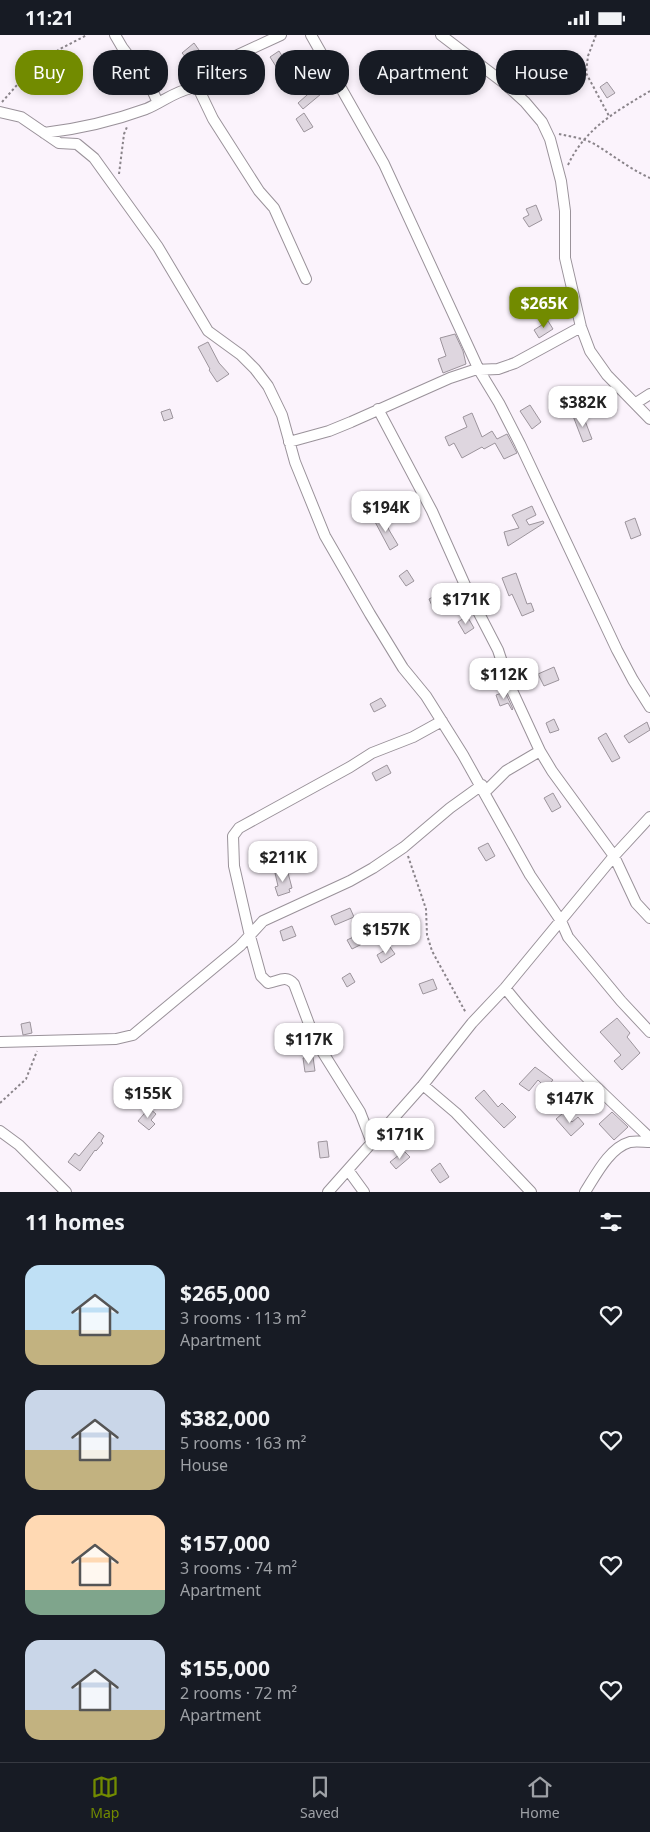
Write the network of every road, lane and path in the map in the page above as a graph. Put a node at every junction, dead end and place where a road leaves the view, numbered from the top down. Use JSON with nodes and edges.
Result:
{"nodes":[{"id":1,"x":87,"y":35,"type":"edge"},
{"id":2,"x":115,"y":35,"type":"edge"},
{"id":3,"x":281,"y":35,"type":"edge"},
{"id":4,"x":311,"y":35,"type":"edge"},
{"id":5,"x":441,"y":35,"type":"edge"},
{"id":6,"x":596,"y":35,"type":"edge"},
{"id":7,"x":249,"y":50,"type":"edge"},
{"id":8,"x":650,"y":91,"type":"edge"},
{"id":9,"x":178,"y":92,"type":"edge"},
{"id":10,"x":201,"y":95,"type":"edge"},
{"id":11,"x":158,"y":103,"type":"junction"},
{"id":12,"x":0,"y":104,"type":"edge"},
{"id":13,"x":0,"y":112,"type":"edge"},
{"id":14,"x":132,"y":113,"type":"junction"},
{"id":15,"x":609,"y":116,"type":"junction"},
{"id":16,"x":546,"y":130,"type":"junction"},
{"id":17,"x":44,"y":133,"type":"junction"},
{"id":18,"x":584,"y":139,"type":"junction"},
{"id":19,"x":120,"y":176,"type":"dead end"},
{"id":20,"x":650,"y":178,"type":"edge"},
{"id":21,"x":560,"y":181,"type":"junction"},
{"id":22,"x":306,"y":279,"type":"dead end"},
{"id":23,"x":581,"y":327,"type":"junction"},
{"id":24,"x":479,"y":371,"type":"junction"},
{"id":25,"x":650,"y":394,"type":"edge"},
{"id":26,"x":636,"y":403,"type":"junction"},
{"id":27,"x":378,"y":409,"type":"junction"},
{"id":28,"x":650,"y":419,"type":"edge"},
{"id":29,"x":289,"y":442,"type":"junction"},
{"id":30,"x":650,"y":707,"type":"edge"},
{"id":31,"x":442,"y":721,"type":"junction"},
{"id":32,"x":540,"y":751,"type":"junction"},
{"id":33,"x":483,"y":788,"type":"junction"},
{"id":34,"x":650,"y":817,"type":"edge"},
{"id":35,"x":404,"y":847,"type":"junction"},
{"id":36,"x":614,"y":856,"type":"junction"},
{"id":37,"x":650,"y":918,"type":"edge"},
{"id":38,"x":562,"y":921,"type":"junction"},
{"id":39,"x":250,"y":936,"type":"junction"},
{"id":40,"x":506,"y":988,"type":"junction"},
{"id":41,"x":472,"y":1023,"type":"junction"},
{"id":42,"x":650,"y":1032,"type":"edge"},
{"id":43,"x":42,"y":1040,"type":"junction"},
{"id":44,"x":0,"y":1042,"type":"edge"},
{"id":45,"x":423,"y":1085,"type":"junction"},
{"id":46,"x":0,"y":1103,"type":"edge"},
{"id":47,"x":0,"y":1131,"type":"edge"},
{"id":48,"x":650,"y":1138,"type":"edge"},
{"id":49,"x":650,"y":1142,"type":"edge"},
{"id":50,"x":372,"y":1143,"type":"junction"},
{"id":51,"x":348,"y":1171,"type":"junction"},
{"id":52,"x":66,"y":1192,"type":"edge"},
{"id":53,"x":328,"y":1192,"type":"edge"},
{"id":54,"x":364,"y":1192,"type":"edge"},
{"id":55,"x":531,"y":1192,"type":"edge"},
{"id":56,"x":585,"y":1192,"type":"edge"}],
"edges":[{"from":1,"to":12,"type":"path"},
{"from":2,"to":11,"type":"street"},
{"from":3,"to":7,"type":"street"},
{"from":4,"to":24,"type":"street"},
{"from":5,"to":16,"type":"street"},
{"from":6,"to":15,"type":"path"},
{"from":8,"to":15,"type":"path"},
{"from":9,"to":11,"type":"street"},
{"from":10,"to":22,"type":"street"},
{"from":11,"to":14,"type":"street"},
{"from":13,"to":17,"type":"street"},
{"from":14,"to":17,"type":"street"},
{"from":14,"to":19,"type":"path"},
{"from":15,"to":18,"type":"path"},
{"from":16,"to":18,"type":"path"},
{"from":16,"to":21,"type":"street"},
{"from":17,"to":29,"type":"street"},
{"from":18,"to":20,"type":"path"},
{"from":18,"to":21,"type":"path"},
{"from":21,"to":23,"type":"street"},
{"from":23,"to":24,"type":"street"},
{"from":23,"to":26,"type":"street"},
{"from":24,"to":27,"type":"street"},
{"from":24,"to":30,"type":"street"},
{"from":25,"to":26,"type":"street"},
{"from":26,"to":28,"type":"street"},
{"from":27,"to":29,"type":"street"},
{"from":27,"to":32,"type":"street"},
{"from":29,"to":31,"type":"street"},
{"from":31,"to":33,"type":"street"},
{"from":31,"to":39,"type":"street"},
{"from":32,"to":33,"type":"street"},
{"from":32,"to":36,"type":"street"},
{"from":33,"to":35,"type":"street"},
{"from":33,"to":38,"type":"street"},
{"from":34,"to":36,"type":"street"},
{"from":35,"to":39,"type":"street"},
{"from":35,"to":41,"type":"path"},
{"from":36,"to":37,"type":"street"},
{"from":36,"to":38,"type":"street"},
{"from":38,"to":40,"type":"street"},
{"from":38,"to":42,"type":"street"},
{"from":39,"to":43,"type":"street"},
{"from":39,"to":50,"type":"street"},
{"from":40,"to":41,"type":"street"},
{"from":40,"to":48,"type":"street"},
{"from":41,"to":45,"type":"street"},
{"from":43,"to":44,"type":"street"},
{"from":43,"to":46,"type":"path"},
{"from":45,"to":50,"type":"street"},
{"from":45,"to":55,"type":"street"},
{"from":47,"to":52,"type":"street"},
{"from":49,"to":56,"type":"street"},
{"from":50,"to":51,"type":"street"},
{"from":51,"to":53,"type":"street"},
{"from":51,"to":54,"type":"street"}]}
